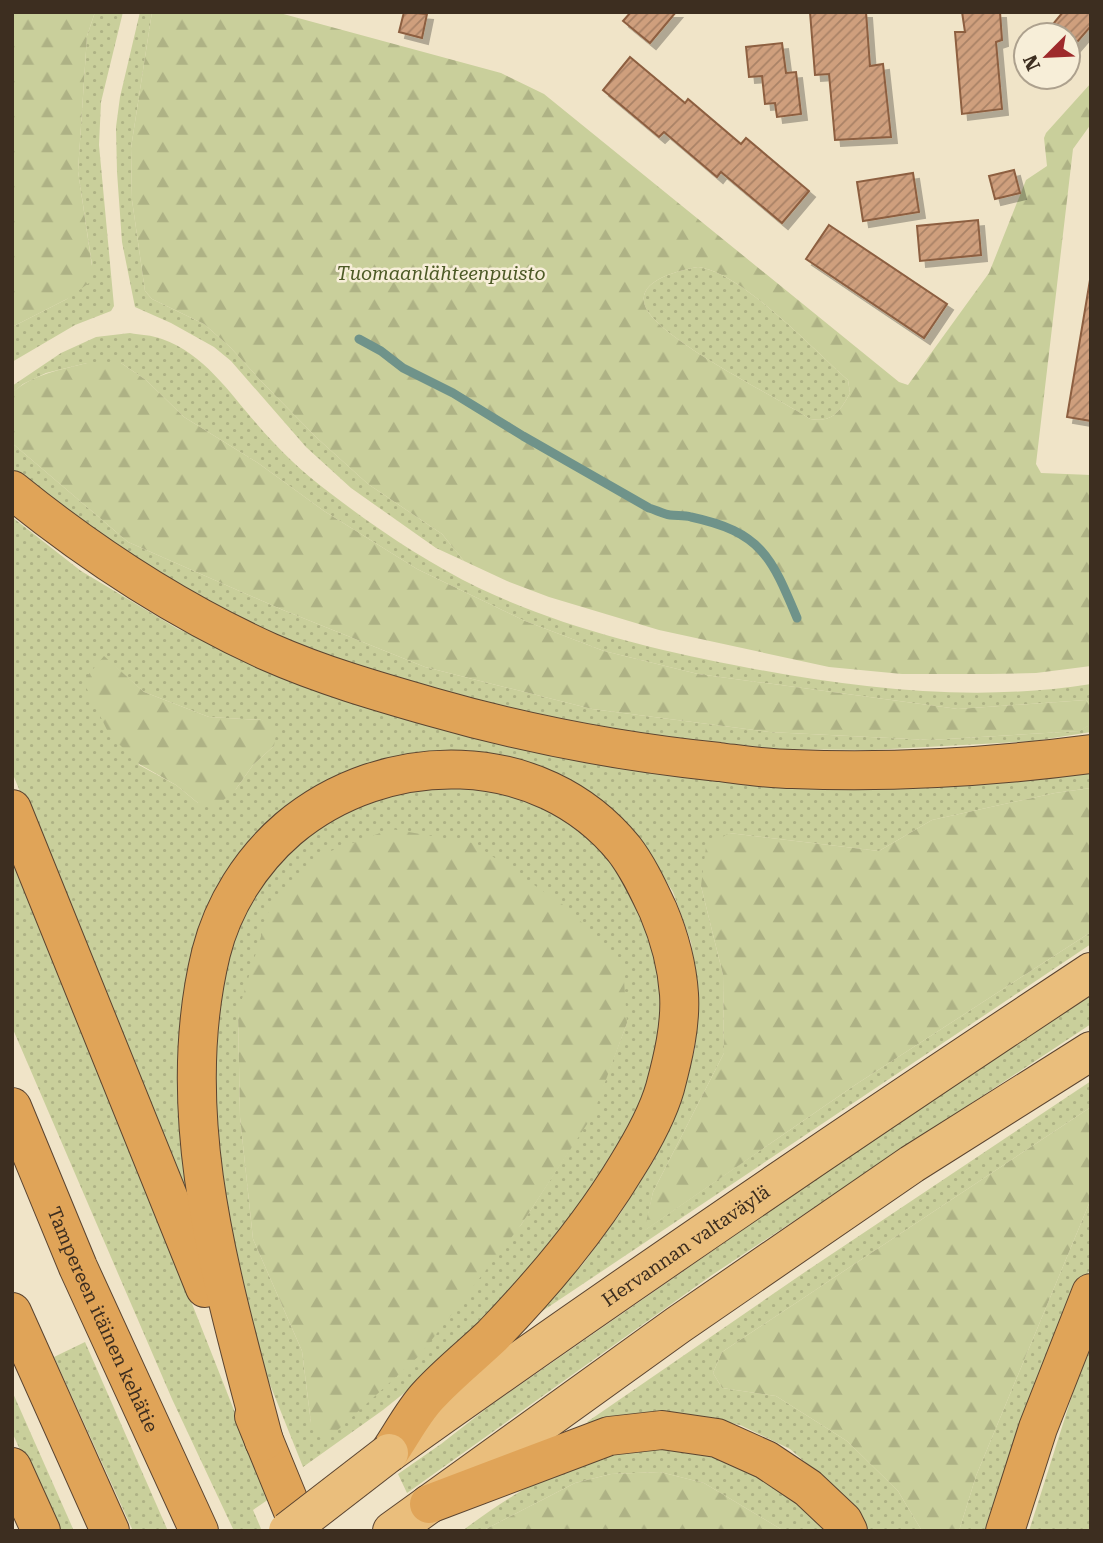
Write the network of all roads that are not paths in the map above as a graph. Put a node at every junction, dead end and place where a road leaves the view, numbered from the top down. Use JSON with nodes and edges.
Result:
{"nodes":[{"id":1,"x":12,"y":490,"type":"edge"},
{"id":2,"x":1091,"y":754,"type":"edge"},
{"id":3,"x":12,"y":809,"type":"edge"},
{"id":4,"x":1091,"y":972,"type":"edge"},
{"id":5,"x":1091,"y":1051,"type":"edge"},
{"id":6,"x":12,"y":1107,"type":"edge"},
{"id":7,"x":1091,"y":1293,"type":"edge"},
{"id":8,"x":12,"y":1312,"type":"edge"},
{"id":9,"x":264,"y":1441,"type":"junction"},
{"id":10,"x":389,"y":1453,"type":"junction"},
{"id":11,"x":12,"y":1468,"type":"edge"},
{"id":12,"x":411,"y":1517,"type":"edge"},
{"id":13,"x":41,"y":1531,"type":"edge"},
{"id":14,"x":110,"y":1531,"type":"edge"},
{"id":15,"x":199,"y":1531,"type":"edge"},
{"id":16,"x":288,"y":1531,"type":"edge"},
{"id":17,"x":301,"y":1531,"type":"edge"},
{"id":18,"x":848,"y":1531,"type":"edge"},
{"id":19,"x":1005,"y":1531,"type":"edge"}],
"edges":[{"from":1,"to":2,"type":"highway"},
{"from":3,"to":9,"type":"highway"},
{"from":4,"to":10,"type":"highway","name":"Hervannan valtaväylä"},
{"from":5,"to":12,"type":"highway"},
{"from":6,"to":15,"type":"highway","name":"Tampereen itäinen kehätie"},
{"from":7,"to":19,"type":"highway"},
{"from":8,"to":14,"type":"highway"},
{"from":9,"to":10,"type":"highway"},
{"from":9,"to":17,"type":"highway"},
{"from":10,"to":16,"type":"highway","name":"Hervannan valtaväylä","bridge":true},
{"from":11,"to":13,"type":"highway"},
{"from":12,"to":18,"type":"highway"}]}
